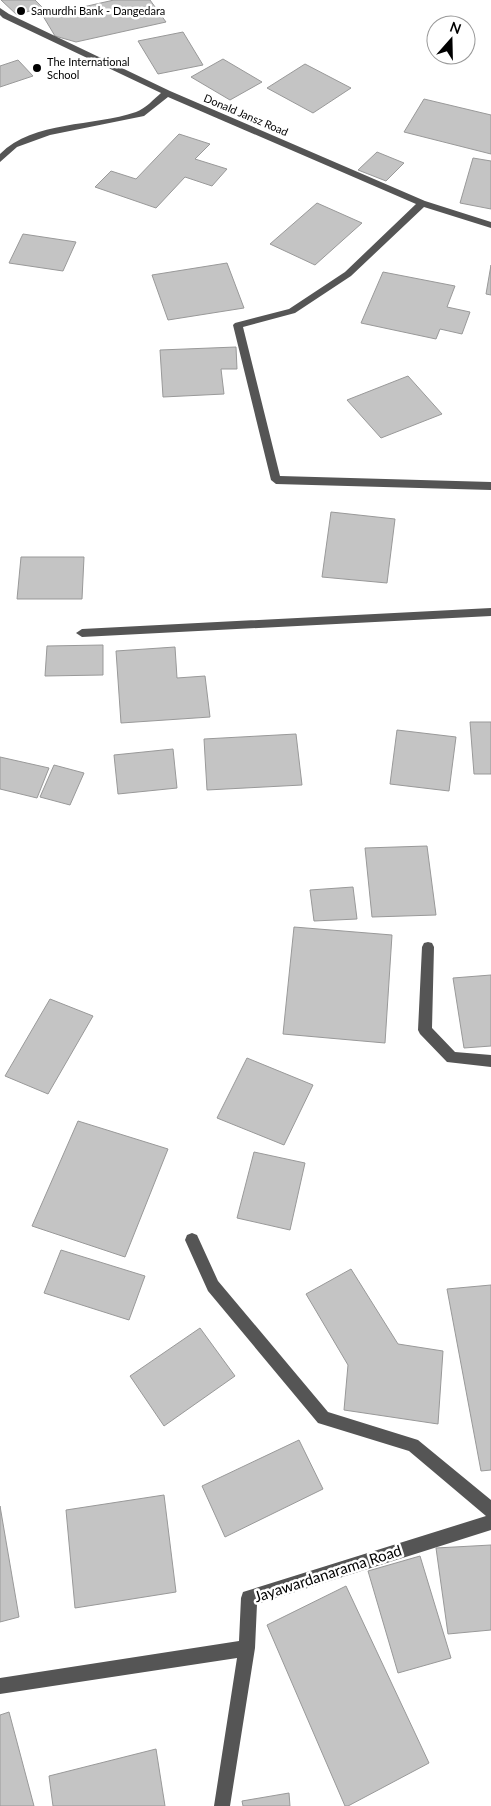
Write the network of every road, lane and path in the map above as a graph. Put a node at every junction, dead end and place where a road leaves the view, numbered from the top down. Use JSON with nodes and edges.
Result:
{"nodes":[{"id":1,"x":0,"y":10,"type":"edge"},
{"id":2,"x":167,"y":93,"type":"junction"},
{"id":3,"x":0,"y":159,"type":"edge"},
{"id":4,"x":422,"y":203,"type":"junction"},
{"id":5,"x":491,"y":225,"type":"edge"},
{"id":6,"x":491,"y":486,"type":"edge"},
{"id":7,"x":491,"y":612,"type":"edge"},
{"id":8,"x":82,"y":633,"type":"dead end"},
{"id":9,"x":428,"y":947,"type":"dead end"},
{"id":10,"x":491,"y":1061,"type":"edge"},
{"id":11,"x":192,"y":1240,"type":"dead end"},
{"id":12,"x":491,"y":1510,"type":"edge"},
{"id":13,"x":491,"y":1522,"type":"edge"},
{"id":14,"x":247,"y":1648,"type":"junction"},
{"id":15,"x":0,"y":1686,"type":"edge"},
{"id":16,"x":222,"y":1806,"type":"edge"}],
"edges":[{"from":1,"to":2,"type":"street","name":"Donald Jansz Road"},
{"from":2,"to":3,"type":"street"},
{"from":2,"to":4,"type":"street","name":"Donald Jansz Road"},
{"from":4,"to":5,"type":"street","name":"Donald Jansz Road"},
{"from":4,"to":6,"type":"street"},
{"from":7,"to":8,"type":"street"},
{"from":9,"to":10,"type":"street"},
{"from":11,"to":12,"type":"street"},
{"from":13,"to":14,"type":"street","name":"Jayawardanarama Road"},
{"from":14,"to":15,"type":"street"},
{"from":14,"to":16,"type":"street","name":"Jayawardanarama Road"}]}
